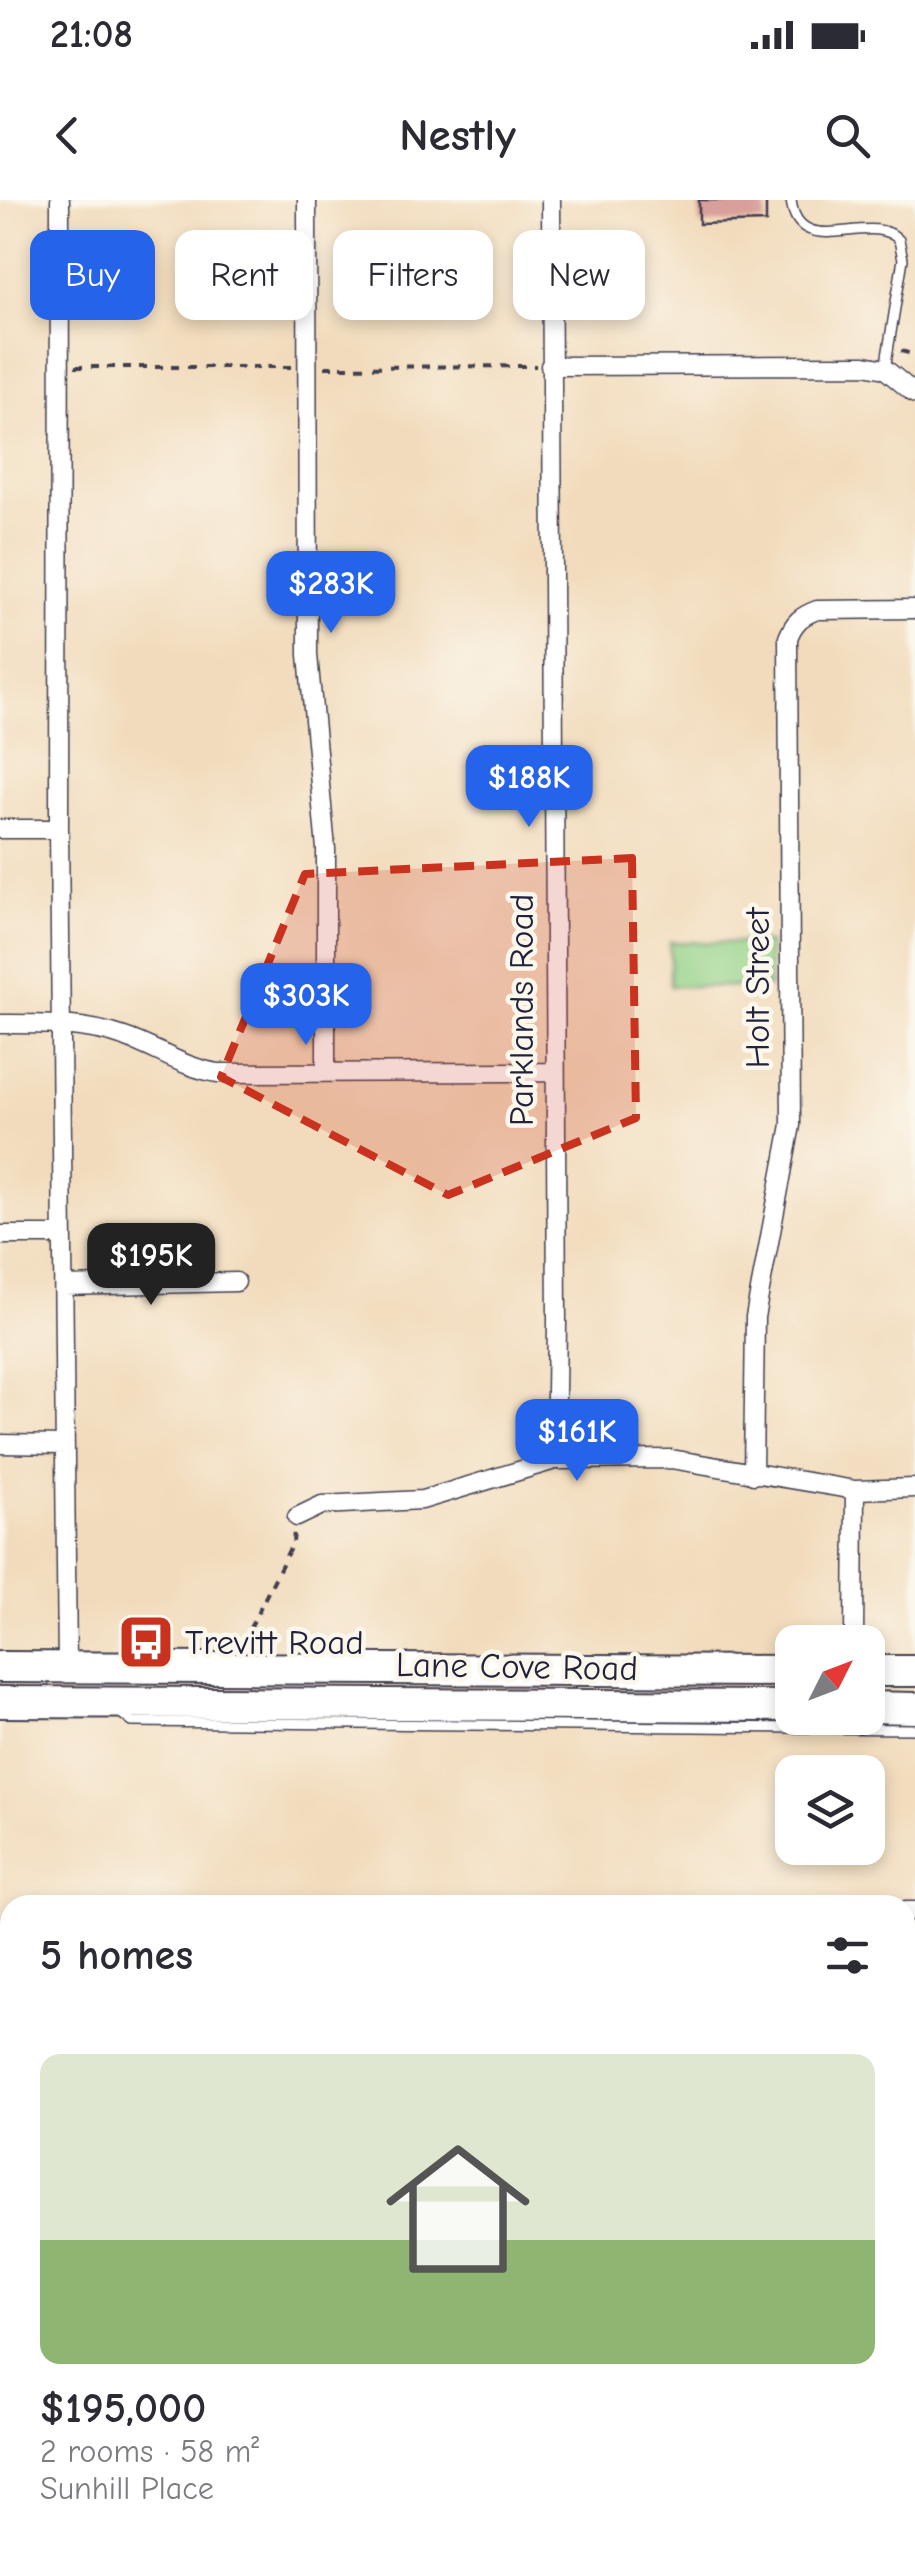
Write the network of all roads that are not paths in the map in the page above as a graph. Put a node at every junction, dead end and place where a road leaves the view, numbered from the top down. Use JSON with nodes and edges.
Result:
{"nodes":[{"id":1,"x":60,"y":200,"type":"edge"},
{"id":2,"x":307,"y":200,"type":"edge"},
{"id":3,"x":551,"y":200,"type":"edge"},
{"id":4,"x":792,"y":200,"type":"edge"},
{"id":5,"x":550,"y":366,"type":"junction"},
{"id":6,"x":884,"y":369,"type":"junction"},
{"id":7,"x":915,"y":394,"type":"edge"},
{"id":8,"x":915,"y":609,"type":"edge"},
{"id":9,"x":0,"y":829,"type":"edge"},
{"id":10,"x":59,"y":830,"type":"junction"},
{"id":11,"x":0,"y":1024,"type":"edge"},
{"id":12,"x":62,"y":1024,"type":"junction"},
{"id":13,"x":326,"y":1071,"type":"junction"},
{"id":14,"x":554,"y":1072,"type":"junction"},
{"id":15,"x":0,"y":1235,"type":"edge"},
{"id":16,"x":63,"y":1235,"type":"junction"},
{"id":17,"x":236,"y":1282,"type":"dead end"},
{"id":18,"x":64,"y":1286,"type":"junction"},
{"id":19,"x":0,"y":1444,"type":"edge"},
{"id":20,"x":64,"y":1444,"type":"junction"},
{"id":21,"x":555,"y":1460,"type":"junction"},
{"id":22,"x":753,"y":1475,"type":"junction"},
{"id":23,"x":915,"y":1488,"type":"edge"},
{"id":24,"x":855,"y":1490,"type":"junction"},
{"id":25,"x":297,"y":1517,"type":"road end"},
{"id":26,"x":854,"y":1625,"type":"edge"},
{"id":27,"x":0,"y":1667,"type":"edge"},
{"id":28,"x":66,"y":1668,"type":"junction"},
{"id":29,"x":775,"y":1671,"type":"edge"},
{"id":30,"x":885,"y":1671,"type":"edge"},
{"id":31,"x":915,"y":1671,"type":"edge"},
{"id":32,"x":112,"y":1701,"type":"junction"},
{"id":33,"x":0,"y":1702,"type":"edge"},
{"id":34,"x":775,"y":1706,"type":"edge"},
{"id":35,"x":885,"y":1707,"type":"edge"},
{"id":36,"x":915,"y":1708,"type":"edge"},
{"id":37,"x":915,"y":1729,"type":"edge"}],
"edges":[{"from":1,"to":10,"type":"street"},
{"from":2,"to":13,"type":"street"},
{"from":3,"to":5,"type":"street","name":"Parklands Road"},
{"from":4,"to":6,"type":"lane"},
{"from":5,"to":6,"type":"street"},
{"from":5,"to":14,"type":"street","name":"Parklands Road"},
{"from":6,"to":7,"type":"street"},
{"from":8,"to":22,"type":"street","name":"Holt Street"},
{"from":9,"to":10,"type":"street"},
{"from":10,"to":12,"type":"street"},
{"from":11,"to":12,"type":"street"},
{"from":12,"to":13,"type":"street"},
{"from":12,"to":16,"type":"street"},
{"from":13,"to":14,"type":"street"},
{"from":14,"to":21,"type":"street","name":"Parklands Road"},
{"from":15,"to":16,"type":"street"},
{"from":16,"to":18,"type":"street"},
{"from":17,"to":18,"type":"street"},
{"from":18,"to":20,"type":"street"},
{"from":19,"to":20,"type":"street"},
{"from":20,"to":28,"type":"street"},
{"from":21,"to":22,"type":"street"},
{"from":21,"to":25,"type":"street"},
{"from":22,"to":24,"type":"street"},
{"from":23,"to":24,"type":"street"},
{"from":24,"to":26,"type":"street"},
{"from":27,"to":28,"type":"highway","name":"Lane Cove Road"},
{"from":28,"to":29,"type":"highway","name":"Lane Cove Road"},
{"from":30,"to":31,"type":"highway"},
{"from":32,"to":33,"type":"highway","name":"Lane Cove Road"},
{"from":32,"to":34,"type":"highway","name":"Lane Cove Road"},
{"from":32,"to":37,"type":"lane"},
{"from":35,"to":36,"type":"highway"}]}
